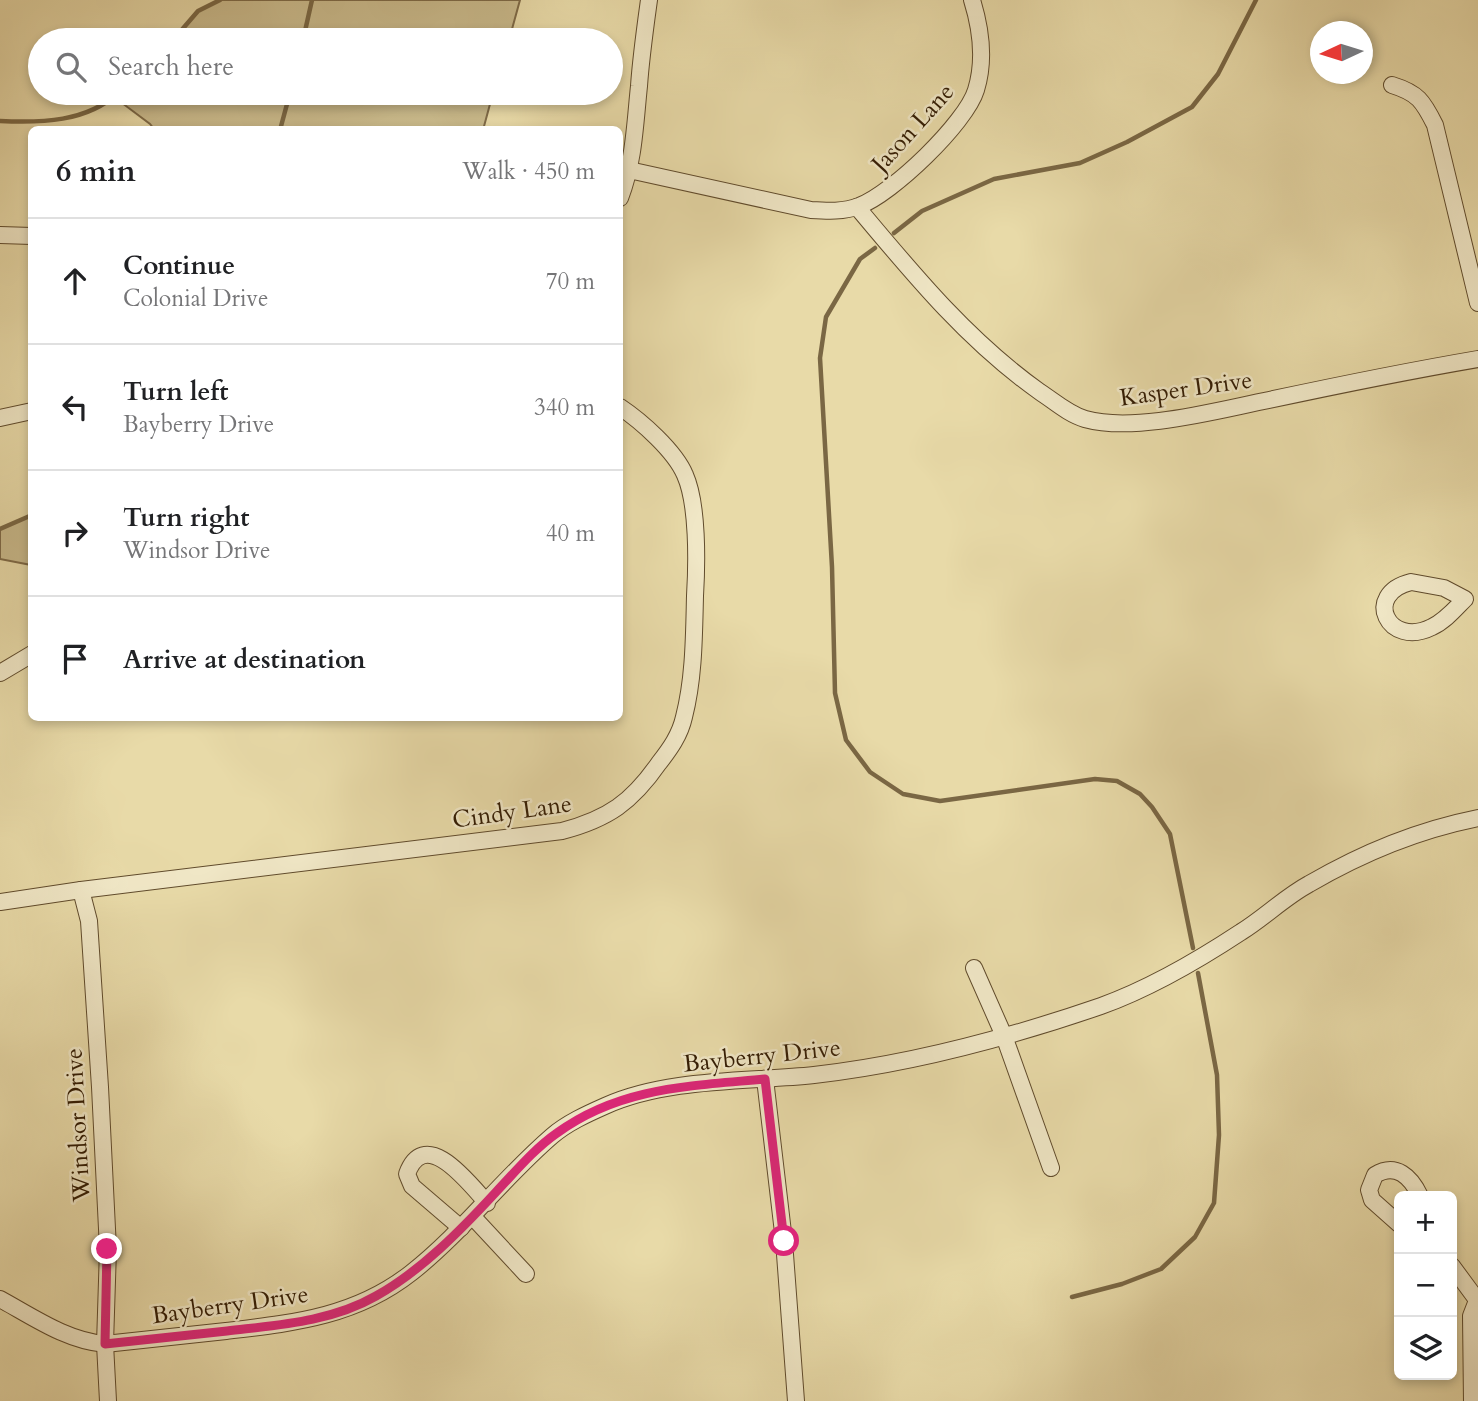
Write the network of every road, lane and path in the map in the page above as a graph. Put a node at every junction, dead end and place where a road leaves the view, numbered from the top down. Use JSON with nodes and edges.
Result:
{"nodes":[{"id":1,"x":649,"y":0,"type":"edge"},
{"id":2,"x":972,"y":0,"type":"edge"},
{"id":3,"x":1391,"y":85,"type":"dead end"},
{"id":4,"x":629,"y":170,"type":"junction"},
{"id":5,"x":623,"y":189,"type":"edge"},
{"id":6,"x":857,"y":207,"type":"junction"},
{"id":7,"x":0,"y":235,"type":"edge"},
{"id":8,"x":28,"y":236,"type":"edge"},
{"id":9,"x":1478,"y":303,"type":"edge"},
{"id":10,"x":1478,"y":359,"type":"edge"},
{"id":11,"x":623,"y":410,"type":"edge"},
{"id":12,"x":28,"y":412,"type":"edge"},
{"id":13,"x":0,"y":418,"type":"edge"},
{"id":14,"x":1472,"y":598,"type":"edge"},
{"id":15,"x":28,"y":656,"type":"edge"},
{"id":16,"x":0,"y":673,"type":"edge"},
{"id":17,"x":1478,"y":818,"type":"edge"},
{"id":18,"x":82,"y":890,"type":"junction"},
{"id":19,"x":0,"y":902,"type":"edge"},
{"id":20,"x":974,"y":968,"type":"dead end"},
{"id":21,"x":1004,"y":1036,"type":"junction"},
{"id":22,"x":765,"y":1079,"type":"junction"},
{"id":23,"x":1051,"y":1168,"type":"dead end"},
{"id":24,"x":1417,"y":1191,"type":"edge"},
{"id":25,"x":486,"y":1203,"type":"junction"},
{"id":26,"x":1394,"y":1220,"type":"edge"},
{"id":27,"x":467,"y":1223,"type":"junction"},
{"id":28,"x":1457,"y":1272,"type":"edge"},
{"id":29,"x":526,"y":1275,"type":"dead end"},
{"id":30,"x":0,"y":1298,"type":"edge"},
{"id":31,"x":1478,"y":1299,"type":"edge"},
{"id":32,"x":105,"y":1344,"type":"junction"},
{"id":33,"x":108,"y":1401,"type":"edge"},
{"id":34,"x":796,"y":1401,"type":"edge"},
{"id":35,"x":1472,"y":1401,"type":"edge"}],
"edges":[{"from":1,"to":4,"type":"street"},
{"from":2,"to":6,"type":"street","name":"Jason Lane"},
{"from":3,"to":9,"type":"street"},
{"from":4,"to":5,"type":"street"},
{"from":4,"to":6,"type":"street","name":"Jason Lane"},
{"from":6,"to":10,"type":"street","name":"Kasper Drive"},
{"from":7,"to":8,"type":"street"},
{"from":11,"to":18,"type":"street","name":"Cindy Lane"},
{"from":12,"to":13,"type":"street"},
{"from":14,"to":14,"type":"street"},
{"from":15,"to":16,"type":"street"},
{"from":17,"to":21,"type":"street","name":"Bayberry Drive"},
{"from":18,"to":19,"type":"street","name":"Cindy Lane"},
{"from":18,"to":32,"type":"street","name":"Windsor Drive"},
{"from":20,"to":21,"type":"street"},
{"from":21,"to":22,"type":"street","name":"Bayberry Drive"},
{"from":21,"to":23,"type":"street"},
{"from":22,"to":25,"type":"street","name":"Bayberry Drive"},
{"from":22,"to":34,"type":"street"},
{"from":24,"to":26,"type":"street"},
{"from":25,"to":27,"type":"street","name":"Bayberry Drive"},
{"from":25,"to":27,"type":"street"},
{"from":27,"to":29,"type":"street"},
{"from":27,"to":32,"type":"street","name":"Bayberry Drive"},
{"from":28,"to":31,"type":"street"},
{"from":30,"to":32,"type":"street","name":"Bayberry Drive"},
{"from":31,"to":35,"type":"street"},
{"from":32,"to":33,"type":"street","name":"Windsor Drive"}]}
